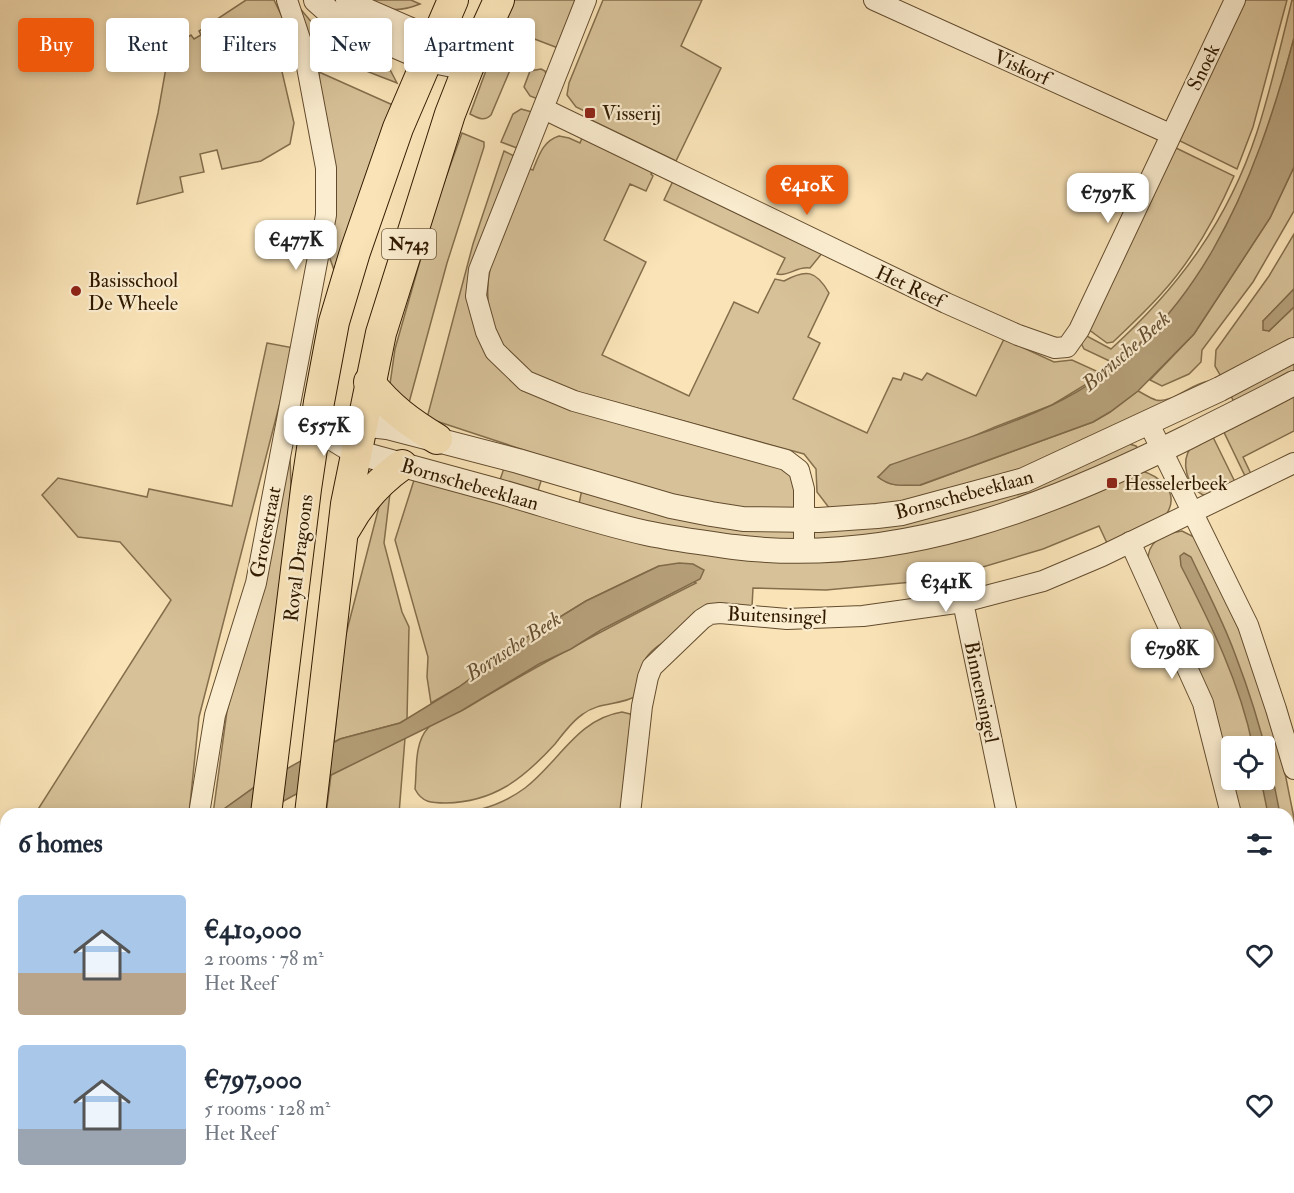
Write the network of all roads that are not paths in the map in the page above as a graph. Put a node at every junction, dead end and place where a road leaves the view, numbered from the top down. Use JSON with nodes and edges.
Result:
{"nodes":[{"id":1,"x":287,"y":0,"type":"edge"},
{"id":2,"x":316,"y":0,"type":"edge"},
{"id":3,"x":348,"y":0,"type":"edge"},
{"id":4,"x":453,"y":0,"type":"edge"},
{"id":5,"x":499,"y":0,"type":"edge"},
{"id":6,"x":586,"y":0,"type":"edge"},
{"id":7,"x":874,"y":0,"type":"edge"},
{"id":8,"x":1235,"y":0,"type":"edge"},
{"id":9,"x":445,"y":18,"type":"edge"},
{"id":10,"x":491,"y":18,"type":"edge"},
{"id":11,"x":404,"y":34,"type":"edge"},
{"id":12,"x":404,"y":41,"type":"edge"},
{"id":13,"x":422,"y":72,"type":"edge"},
{"id":14,"x":466,"y":72,"type":"edge"},
{"id":15,"x":544,"y":110,"type":"junction"},
{"id":16,"x":1170,"y":134,"type":"junction"},
{"id":17,"x":1294,"y":350,"type":"edge"},
{"id":18,"x":369,"y":382,"type":"junction"},
{"id":19,"x":1294,"y":383,"type":"edge"},
{"id":20,"x":1148,"y":422,"type":"junction"},
{"id":21,"x":316,"y":428,"type":"junction"},
{"id":22,"x":358,"y":438,"type":"junction"},
{"id":23,"x":437,"y":439,"type":"junction"},
{"id":24,"x":1161,"y":450,"type":"junction"},
{"id":25,"x":1294,"y":463,"type":"edge"},
{"id":26,"x":402,"y":465,"type":"junction"},
{"id":27,"x":1192,"y":513,"type":"junction"},
{"id":28,"x":804,"y":520,"type":"junction"},
{"id":29,"x":342,"y":536,"type":"junction"},
{"id":30,"x":1130,"y":542,"type":"junction"},
{"id":31,"x":804,"y":550,"type":"junction"},
{"id":32,"x":963,"y":602,"type":"junction"},
{"id":33,"x":1294,"y":769,"type":"edge"},
{"id":34,"x":311,"y":801,"type":"edge"},
{"id":35,"x":200,"y":808,"type":"edge"},
{"id":36,"x":267,"y":808,"type":"edge"},
{"id":37,"x":631,"y":808,"type":"edge"},
{"id":38,"x":1006,"y":808,"type":"edge"},
{"id":39,"x":1229,"y":808,"type":"edge"}],
"edges":[{"from":1,"to":35,"type":"street","name":"Grotestraat"},
{"from":2,"to":12,"type":"street"},
{"from":3,"to":11,"type":"street"},
{"from":4,"to":9,"type":"main road","name":"Royal Dragoons","number":"N743"},
{"from":5,"to":10,"type":"main road","name":"Royal Dragoons","number":"N743"},
{"from":6,"to":15,"type":"street"},
{"from":7,"to":16,"type":"street","name":"Viskorf"},
{"from":8,"to":16,"type":"street","name":"Snoek"},
{"from":13,"to":21,"type":"main road","name":"Royal Dragoons","number":"N743"},
{"from":14,"to":18,"type":"main road","name":"Royal Dragoons","number":"N743"},
{"from":15,"to":16,"type":"street","name":"Het Reef"},
{"from":15,"to":28,"type":"street"},
{"from":17,"to":20,"type":"street","name":"Bornschebeeklaan"},
{"from":18,"to":22,"type":"main road","name":"Royal Dragoons","number":"N743"},
{"from":18,"to":23,"type":"main road"},
{"from":19,"to":24,"type":"street","name":"Bornschebeeklaan"},
{"from":20,"to":24,"type":"street"},
{"from":20,"to":28,"type":"street","name":"Bornschebeeklaan"},
{"from":21,"to":22,"type":"street","name":"Bornschebeeklaan"},
{"from":21,"to":36,"type":"main road","name":"Royal Dragoons","number":"N743"},
{"from":22,"to":23,"type":"street","name":"Bornschebeeklaan"},
{"from":22,"to":26,"type":"street","name":"Bornschebeeklaan"},
{"from":22,"to":29,"type":"main road","name":"Royal Dragoons","number":"N743"},
{"from":23,"to":28,"type":"street","name":"Bornschebeeklaan"},
{"from":24,"to":27,"type":"street"},
{"from":24,"to":31,"type":"street","name":"Bornschebeeklaan"},
{"from":25,"to":27,"type":"street"},
{"from":26,"to":29,"type":"main road"},
{"from":26,"to":31,"type":"street","name":"Bornschebeeklaan"},
{"from":27,"to":30,"type":"street"},
{"from":27,"to":33,"type":"street"},
{"from":28,"to":31,"type":"street"},
{"from":29,"to":34,"type":"main road","name":"Royal Dragoons","number":"N743"},
{"from":30,"to":32,"type":"street"},
{"from":30,"to":39,"type":"street"},
{"from":32,"to":37,"type":"street","name":"Buitensingel"},
{"from":32,"to":38,"type":"street","name":"Binnensingel"}]}
